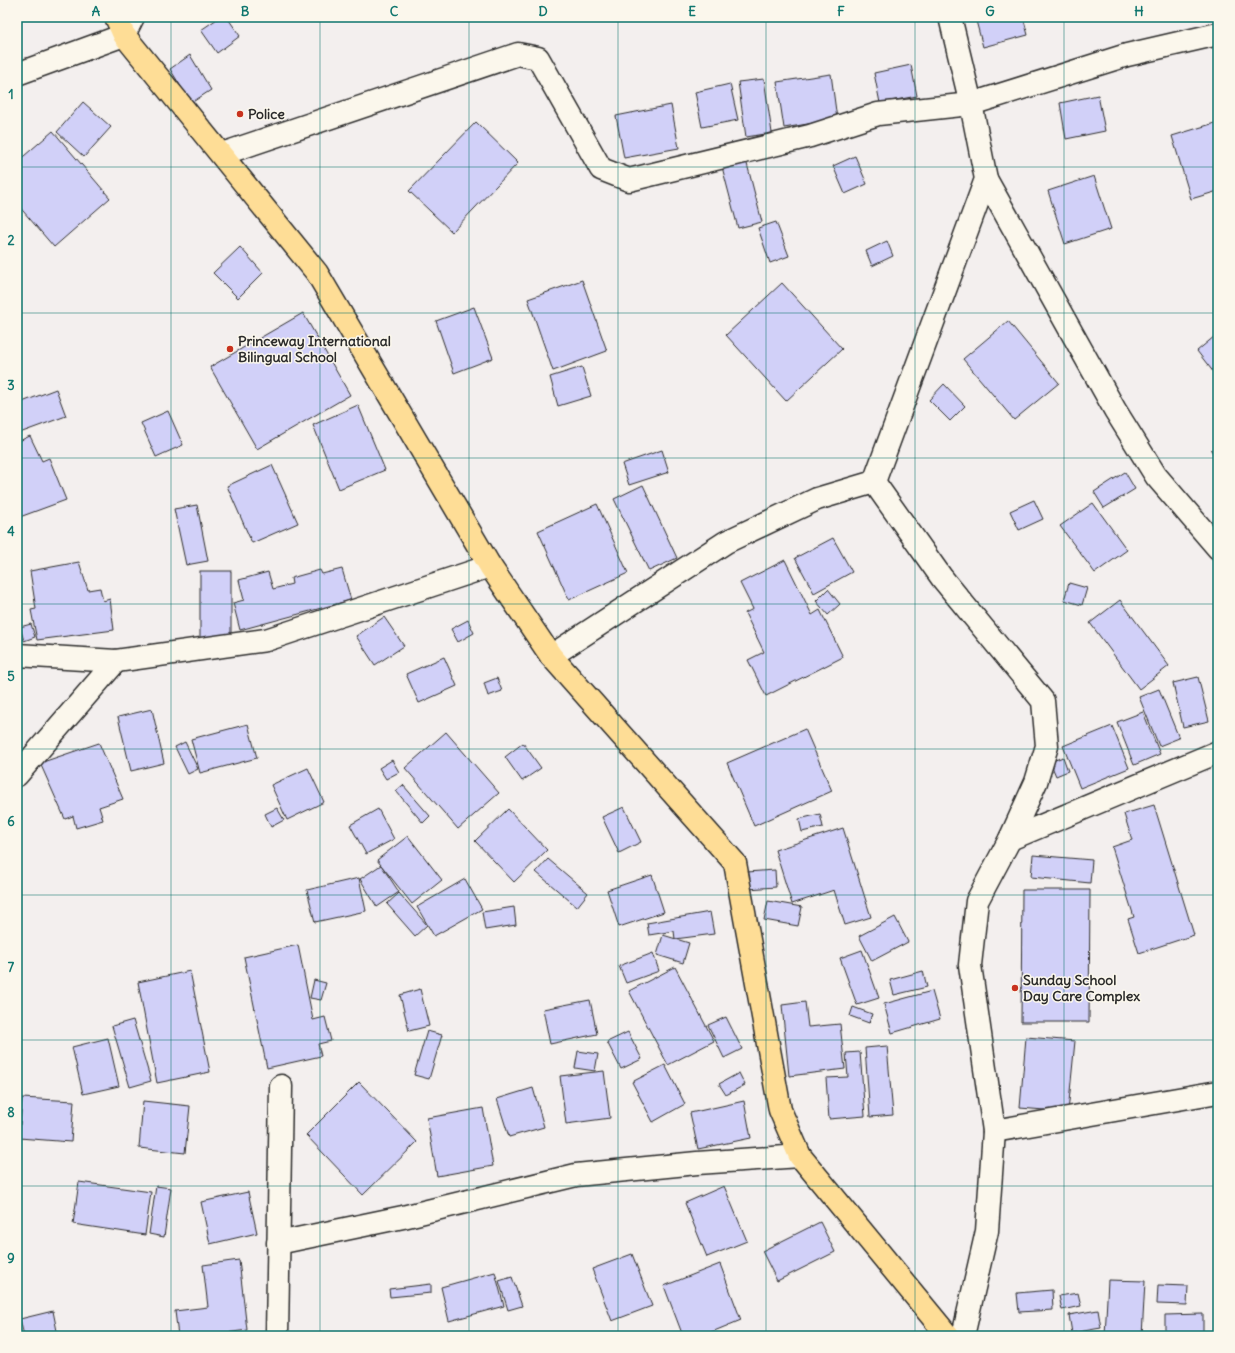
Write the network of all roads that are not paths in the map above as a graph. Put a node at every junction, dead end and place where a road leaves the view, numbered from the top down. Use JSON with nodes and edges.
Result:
{"nodes":[{"id":1,"x":950,"y":17,"type":"edge"},
{"id":2,"x":124,"y":23,"type":"edge"},
{"id":3,"x":1218,"y":34,"type":"edge"},
{"id":4,"x":17,"y":74,"type":"edge"},
{"id":5,"x":971,"y":104,"type":"junction"},
{"id":6,"x":222,"y":154,"type":"junction"},
{"id":7,"x":986,"y":179,"type":"junction"},
{"id":8,"x":874,"y":482,"type":"junction"},
{"id":9,"x":1218,"y":548,"type":"edge"},
{"id":10,"x":490,"y":566,"type":"junction"},
{"id":11,"x":17,"y":655,"type":"edge"},
{"id":12,"x":551,"y":656,"type":"junction"},
{"id":13,"x":116,"y":661,"type":"junction"},
{"id":14,"x":1218,"y":752,"type":"edge"},
{"id":15,"x":17,"y":775,"type":"edge"},
{"id":16,"x":1010,"y":839,"type":"junction"},
{"id":17,"x":281,"y":1086,"type":"dead end"},
{"id":18,"x":1218,"y":1092,"type":"edge"},
{"id":19,"x":994,"y":1131,"type":"junction"},
{"id":20,"x":800,"y":1156,"type":"junction"},
{"id":21,"x":278,"y":1243,"type":"junction"},
{"id":22,"x":277,"y":1336,"type":"edge"},
{"id":23,"x":948,"y":1336,"type":"edge"},
{"id":24,"x":963,"y":1336,"type":"edge"}],
"edges":[{"from":1,"to":5,"type":"street"},
{"from":2,"to":4,"type":"street"},
{"from":2,"to":6,"type":"main road"},
{"from":3,"to":5,"type":"street"},
{"from":5,"to":6,"type":"street"},
{"from":5,"to":7,"type":"street"},
{"from":6,"to":10,"type":"main road"},
{"from":7,"to":8,"type":"street"},
{"from":7,"to":9,"type":"street"},
{"from":8,"to":12,"type":"street"},
{"from":8,"to":16,"type":"street"},
{"from":10,"to":12,"type":"main road"},
{"from":10,"to":13,"type":"street"},
{"from":11,"to":13,"type":"street"},
{"from":12,"to":20,"type":"main road"},
{"from":13,"to":15,"type":"street"},
{"from":14,"to":16,"type":"street"},
{"from":16,"to":19,"type":"street"},
{"from":17,"to":21,"type":"street"},
{"from":18,"to":19,"type":"street"},
{"from":19,"to":24,"type":"street"},
{"from":20,"to":21,"type":"street"},
{"from":20,"to":23,"type":"main road"},
{"from":21,"to":22,"type":"street"}]}
